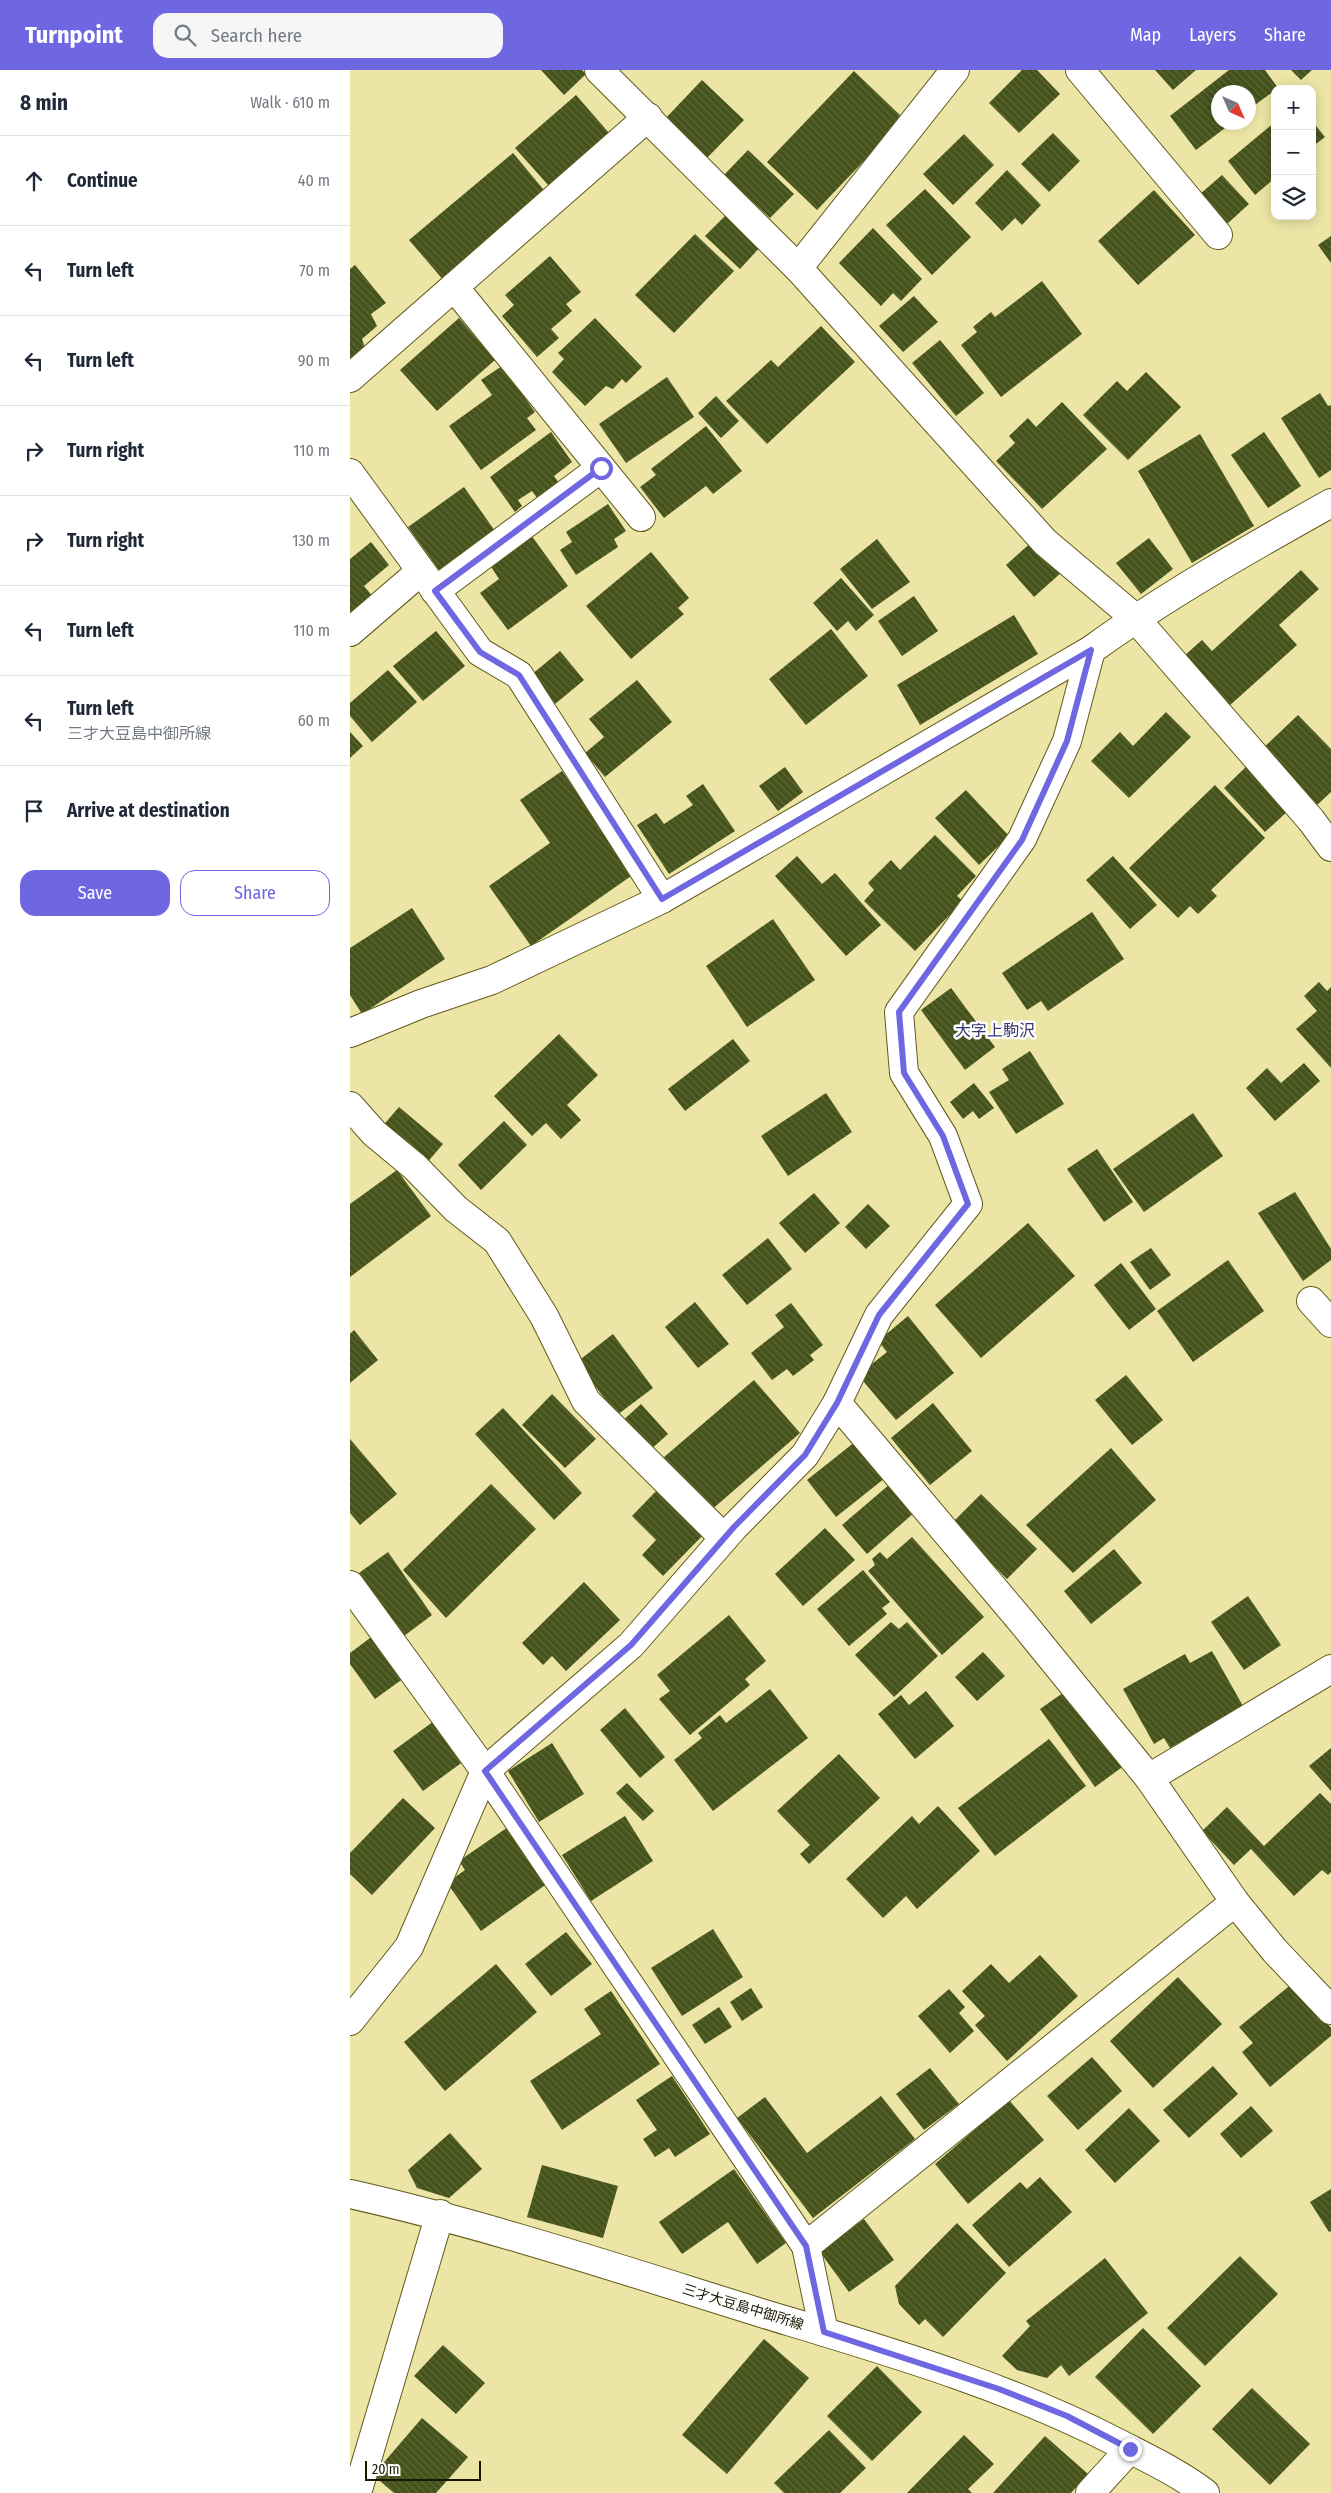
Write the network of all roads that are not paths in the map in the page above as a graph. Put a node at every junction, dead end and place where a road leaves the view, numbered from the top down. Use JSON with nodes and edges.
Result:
{"nodes":[{"id":1,"x":599,"y":70,"type":"edge"},
{"id":2,"x":955,"y":70,"type":"edge"},
{"id":3,"x":1080,"y":70,"type":"edge"},
{"id":4,"x":648,"y":117,"type":"junction"},
{"id":5,"x":1218,"y":235,"type":"dead end"},
{"id":6,"x":798,"y":268,"type":"junction"},
{"id":7,"x":454,"y":287,"type":"junction"},
{"id":8,"x":350,"y":378,"type":"edge"},
{"id":9,"x":601,"y":468,"type":"junction"},
{"id":10,"x":350,"y":473,"type":"edge"},
{"id":11,"x":1331,"y":503,"type":"edge"},
{"id":12,"x":641,"y":517,"type":"dead end"},
{"id":13,"x":428,"y":581,"type":"junction"},
{"id":14,"x":1135,"y":618,"type":"junction"},
{"id":15,"x":350,"y":632,"type":"edge"},
{"id":16,"x":1091,"y":650,"type":"junction"},
{"id":17,"x":1331,"y":847,"type":"edge"},
{"id":18,"x":662,"y":899,"type":"junction"},
{"id":19,"x":350,"y":1033,"type":"edge"},
{"id":20,"x":350,"y":1106,"type":"edge"},
{"id":21,"x":1311,"y":1301,"type":"dead end"},
{"id":22,"x":1331,"y":1323,"type":"edge"},
{"id":23,"x":837,"y":1403,"type":"junction"},
{"id":24,"x":724,"y":1538,"type":"junction"},
{"id":25,"x":352,"y":1593,"type":"edge"},
{"id":26,"x":1331,"y":1669,"type":"edge"},
{"id":27,"x":485,"y":1771,"type":"junction"},
{"id":28,"x":1149,"y":1778,"type":"junction"},
{"id":29,"x":1235,"y":1902,"type":"junction"},
{"id":30,"x":1331,"y":2010,"type":"edge"},
{"id":31,"x":350,"y":2021,"type":"edge"},
{"id":32,"x":350,"y":2194,"type":"edge"},
{"id":33,"x":440,"y":2214,"type":"junction"},
{"id":34,"x":806,"y":2246,"type":"junction"},
{"id":35,"x":824,"y":2332,"type":"junction"},
{"id":36,"x":1130,"y":2449,"type":"junction"},
{"id":37,"x":358,"y":2493,"type":"edge"},
{"id":38,"x":1090,"y":2493,"type":"edge"},
{"id":39,"x":1205,"y":2493,"type":"edge"}],
"edges":[{"from":1,"to":4,"type":"street"},
{"from":2,"to":6,"type":"street"},
{"from":3,"to":5,"type":"street"},
{"from":4,"to":6,"type":"street"},
{"from":4,"to":7,"type":"street"},
{"from":6,"to":14,"type":"street"},
{"from":7,"to":8,"type":"street"},
{"from":7,"to":9,"type":"street"},
{"from":9,"to":12,"type":"street"},
{"from":9,"to":13,"type":"street"},
{"from":10,"to":13,"type":"street"},
{"from":11,"to":14,"type":"street"},
{"from":13,"to":15,"type":"street"},
{"from":13,"to":18,"type":"street"},
{"from":14,"to":16,"type":"street"},
{"from":14,"to":17,"type":"street"},
{"from":16,"to":18,"type":"street"},
{"from":16,"to":23,"type":"street"},
{"from":18,"to":19,"type":"street"},
{"from":20,"to":24,"type":"street"},
{"from":21,"to":22,"type":"street"},
{"from":23,"to":24,"type":"street"},
{"from":23,"to":28,"type":"street"},
{"from":24,"to":27,"type":"street"},
{"from":25,"to":27,"type":"street"},
{"from":26,"to":28,"type":"street"},
{"from":27,"to":31,"type":"street"},
{"from":27,"to":34,"type":"street"},
{"from":28,"to":29,"type":"street"},
{"from":29,"to":30,"type":"street"},
{"from":29,"to":34,"type":"street"},
{"from":32,"to":33,"type":"street","name":"三才大豆島中御所線"},
{"from":33,"to":35,"type":"street","name":"三才大豆島中御所線"},
{"from":33,"to":37,"type":"street"},
{"from":34,"to":35,"type":"street"},
{"from":35,"to":36,"type":"street","name":"三才大豆島中御所線"},
{"from":36,"to":38,"type":"street"},
{"from":36,"to":39,"type":"street","name":"三才大豆島中御所線"}]}
